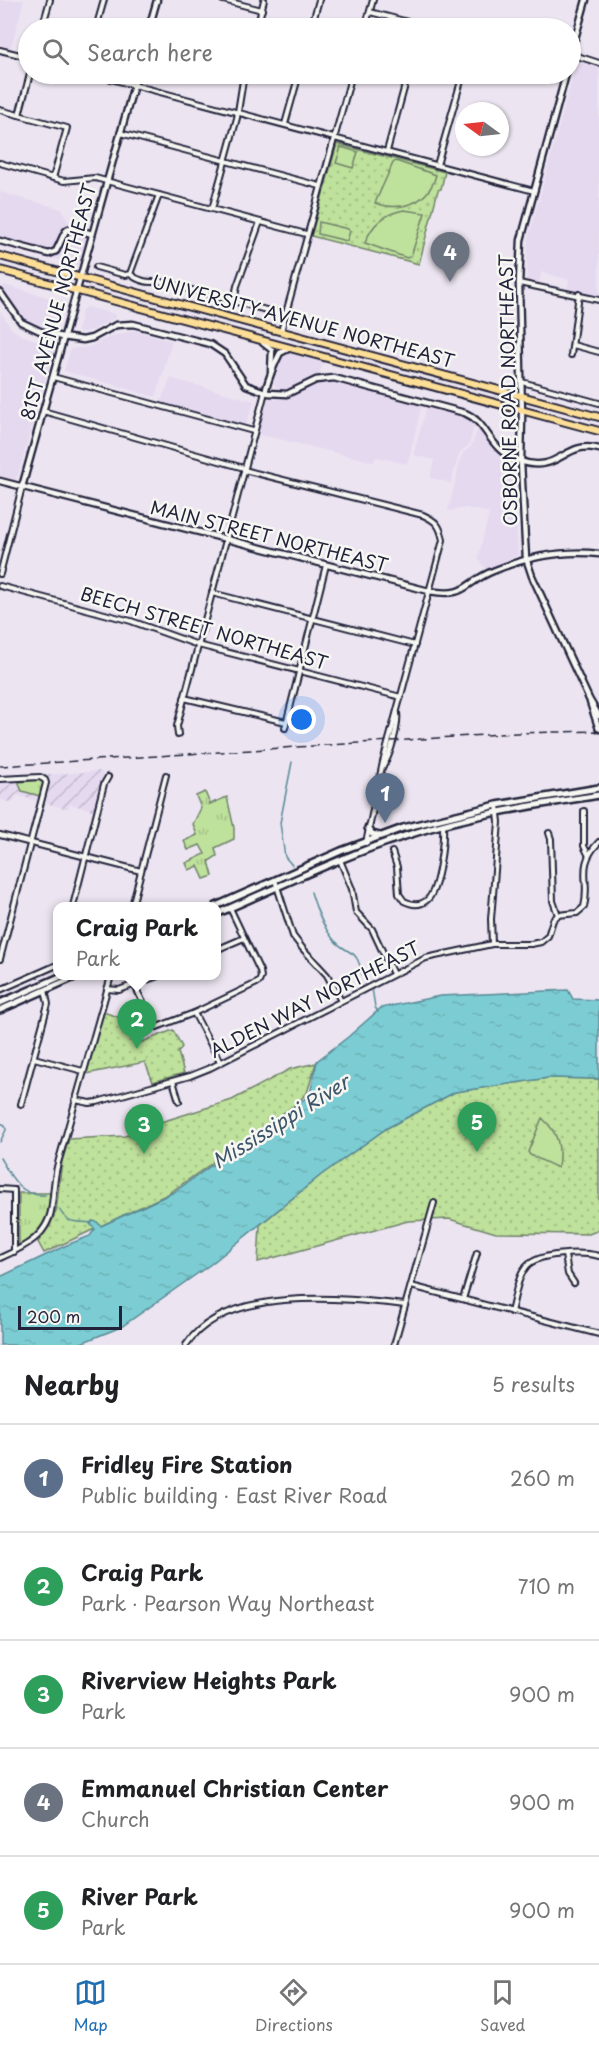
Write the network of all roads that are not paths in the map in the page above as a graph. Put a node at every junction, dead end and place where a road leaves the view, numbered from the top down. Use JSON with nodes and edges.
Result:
{"nodes":[{"id":1,"x":50,"y":0,"type":"edge"},
{"id":2,"x":104,"y":0,"type":"edge"},
{"id":3,"x":157,"y":0,"type":"edge"},
{"id":4,"x":223,"y":0,"type":"edge"},
{"id":5,"x":264,"y":0,"type":"edge"},
{"id":6,"x":320,"y":0,"type":"edge"},
{"id":7,"x":374,"y":0,"type":"edge"},
{"id":8,"x":586,"y":0,"type":"edge"},
{"id":9,"x":262,"y":10,"type":"junction"},
{"id":10,"x":370,"y":12,"type":"junction"},
{"id":11,"x":45,"y":18,"type":"edge"},
{"id":12,"x":99,"y":18,"type":"edge"},
{"id":13,"x":152,"y":18,"type":"edge"},
{"id":14,"x":259,"y":18,"type":"edge"},
{"id":15,"x":315,"y":18,"type":"edge"},
{"id":16,"x":368,"y":18,"type":"edge"},
{"id":17,"x":390,"y":18,"type":"edge"},
{"id":18,"x":581,"y":18,"type":"edge"},
{"id":19,"x":0,"y":50,"type":"edge"},
{"id":20,"x":18,"y":54,"type":"edge"},
{"id":21,"x":581,"y":58,"type":"edge"},
{"id":22,"x":599,"y":63,"type":"edge"},
{"id":23,"x":27,"y":84,"type":"edge"},
{"id":24,"x":130,"y":84,"type":"edge"},
{"id":25,"x":242,"y":84,"type":"edge"},
{"id":26,"x":296,"y":84,"type":"edge"},
{"id":27,"x":349,"y":84,"type":"edge"},
{"id":28,"x":405,"y":84,"type":"edge"},
{"id":29,"x":460,"y":84,"type":"edge"},
{"id":30,"x":563,"y":84,"type":"edge"},
{"id":31,"x":134,"y":85,"type":"junction"},
{"id":32,"x":0,"y":110,"type":"edge"},
{"id":33,"x":238,"y":112,"type":"junction"},
{"id":34,"x":19,"y":115,"type":"junction"},
{"id":35,"x":285,"y":124,"type":"junction"},
{"id":36,"x":120,"y":133,"type":"junction"},
{"id":37,"x":333,"y":138,"type":"junction"},
{"id":38,"x":387,"y":151,"type":"junction"},
{"id":39,"x":224,"y":161,"type":"junction"},
{"id":40,"x":0,"y":164,"type":"edge"},
{"id":41,"x":437,"y":165,"type":"junction"},
{"id":42,"x":53,"y":178,"type":"junction"},
{"id":43,"x":106,"y":181,"type":"junction"},
{"id":44,"x":320,"y":186,"type":"junction"},
{"id":45,"x":534,"y":191,"type":"junction"},
{"id":46,"x":159,"y":195,"type":"junction"},
{"id":47,"x":212,"y":209,"type":"junction"},
{"id":48,"x":260,"y":222,"type":"junction"},
{"id":49,"x":92,"y":234,"type":"junction"},
{"id":50,"x":306,"y":234,"type":"junction"},
{"id":51,"x":0,"y":241,"type":"edge"},
{"id":52,"x":0,"y":256,"type":"edge"},
{"id":53,"x":96,"y":267,"type":"dead end"},
{"id":54,"x":0,"y":270,"type":"edge"},
{"id":55,"x":130,"y":274,"type":"junction"},
{"id":56,"x":80,"y":278,"type":"junction"},
{"id":57,"x":519,"y":283,"type":"junction"},
{"id":58,"x":76,"y":291,"type":"junction"},
{"id":59,"x":0,"y":292,"type":"edge"},
{"id":60,"x":579,"y":294,"type":"junction"},
{"id":61,"x":599,"y":300,"type":"edge"},
{"id":62,"x":234,"y":301,"type":"junction"},
{"id":63,"x":285,"y":315,"type":"junction"},
{"id":64,"x":280,"y":331,"type":"junction"},
{"id":65,"x":242,"y":335,"type":"junction"},
{"id":66,"x":63,"y":337,"type":"junction"},
{"id":67,"x":573,"y":345,"type":"junction"},
{"id":68,"x":291,"y":348,"type":"junction"},
{"id":69,"x":599,"y":352,"type":"edge"},
{"id":70,"x":571,"y":355,"type":"dead end"},
{"id":71,"x":271,"y":371,"type":"junction"},
{"id":72,"x":53,"y":377,"type":"junction"},
{"id":73,"x":522,"y":382,"type":"junction"},
{"id":74,"x":265,"y":392,"type":"junction"},
{"id":75,"x":522,"y":396,"type":"junction"},
{"id":76,"x":599,"y":403,"type":"edge"},
{"id":77,"x":522,"y":410,"type":"junction"},
{"id":78,"x":43,"y":411,"type":"junction"},
{"id":79,"x":599,"y":417,"type":"edge"},
{"id":80,"x":253,"y":431,"type":"junction"},
{"id":81,"x":599,"y":431,"type":"edge"},
{"id":82,"x":599,"y":449,"type":"edge"},
{"id":83,"x":521,"y":462,"type":"junction"},
{"id":84,"x":244,"y":469,"type":"junction"},
{"id":85,"x":0,"y":481,"type":"edge"},
{"id":86,"x":22,"y":487,"type":"junction"},
{"id":87,"x":225,"y":539,"type":"junction"},
{"id":88,"x":599,"y":554,"type":"edge"},
{"id":89,"x":526,"y":558,"type":"junction"},
{"id":90,"x":326,"y":565,"type":"junction"},
{"id":91,"x":0,"y":574,"type":"edge"},
{"id":92,"x":0,"y":586,"type":"edge"},
{"id":93,"x":429,"y":591,"type":"junction"},
{"id":94,"x":212,"y":592,"type":"junction"},
{"id":95,"x":313,"y":617,"type":"junction"},
{"id":96,"x":198,"y":645,"type":"junction"},
{"id":97,"x":415,"y":645,"type":"junction"},
{"id":98,"x":299,"y":671,"type":"junction"},
{"id":99,"x":184,"y":698,"type":"junction"},
{"id":100,"x":401,"y":698,"type":"junction"},
{"id":101,"x":589,"y":699,"type":"junction"},
{"id":102,"x":599,"y":716,"type":"edge"},
{"id":103,"x":286,"y":722,"type":"junction"},
{"id":104,"x":285,"y":728,"type":"dead end"},
{"id":105,"x":599,"y":729,"type":"edge"},
{"id":106,"x":178,"y":735,"type":"dead end"},
{"id":107,"x":166,"y":775,"type":"dead end"},
{"id":108,"x":108,"y":777,"type":"dead end"},
{"id":109,"x":0,"y":779,"type":"edge"},
{"id":110,"x":599,"y":788,"type":"edge"},
{"id":111,"x":599,"y":795,"type":"edge"},
{"id":112,"x":498,"y":808,"type":"junction"},
{"id":113,"x":584,"y":811,"type":"dead end"},
{"id":114,"x":442,"y":822,"type":"junction"},
{"id":115,"x":368,"y":828,"type":"junction"},
{"id":116,"x":549,"y":833,"type":"dead end"},
{"id":117,"x":0,"y":835,"type":"edge"},
{"id":118,"x":381,"y":836,"type":"junction"},
{"id":119,"x":31,"y":843,"type":"junction"},
{"id":120,"x":598,"y":844,"type":"edge"},
{"id":121,"x":366,"y":845,"type":"junction"},
{"id":122,"x":392,"y":852,"type":"dead end"},
{"id":123,"x":588,"y":854,"type":"junction"},
{"id":124,"x":86,"y":857,"type":"junction"},
{"id":125,"x":339,"y":860,"type":"junction"},
{"id":126,"x":141,"y":871,"type":"junction"},
{"id":127,"x":276,"y":880,"type":"junction"},
{"id":128,"x":279,"y":887,"type":"junction"},
{"id":129,"x":74,"y":902,"type":"edge"},
{"id":130,"x":133,"y":902,"type":"edge"},
{"id":131,"x":221,"y":904,"type":"edge"},
{"id":132,"x":230,"y":908,"type":"junction"},
{"id":133,"x":221,"y":912,"type":"edge"},
{"id":134,"x":558,"y":915,"type":"junction"},
{"id":135,"x":244,"y":938,"type":"junction"},
{"id":136,"x":492,"y":944,"type":"junction"},
{"id":137,"x":221,"y":948,"type":"edge"},
{"id":138,"x":0,"y":959,"type":"edge"},
{"id":139,"x":53,"y":967,"type":"edge"},
{"id":140,"x":393,"y":974,"type":"junction"},
{"id":141,"x":53,"y":979,"type":"edge"},
{"id":142,"x":66,"y":980,"type":"edge"},
{"id":143,"x":110,"y":980,"type":"edge"},
{"id":144,"x":148,"y":980,"type":"edge"},
{"id":145,"x":135,"y":986,"type":"junction"},
{"id":146,"x":107,"y":989,"type":"junction"},
{"id":147,"x":0,"y":990,"type":"edge"},
{"id":148,"x":45,"y":990,"type":"junction"},
{"id":149,"x":341,"y":1001,"type":"junction"},
{"id":150,"x":0,"y":1003,"type":"edge"},
{"id":151,"x":0,"y":1010,"type":"edge"},
{"id":152,"x":194,"y":1013,"type":"junction"},
{"id":153,"x":34,"y":1058,"type":"junction"},
{"id":154,"x":220,"y":1062,"type":"junction"},
{"id":155,"x":83,"y":1071,"type":"junction"},
{"id":156,"x":173,"y":1081,"type":"junction"},
{"id":157,"x":75,"y":1100,"type":"junction"},
{"id":158,"x":179,"y":1101,"type":"dead end"},
{"id":159,"x":21,"y":1104,"type":"dead end"},
{"id":160,"x":0,"y":1189,"type":"edge"},
{"id":161,"x":434,"y":1203,"type":"dead end"},
{"id":162,"x":14,"y":1251,"type":"junction"},
{"id":163,"x":477,"y":1253,"type":"dead end"},
{"id":164,"x":566,"y":1255,"type":"junction"},
{"id":165,"x":599,"y":1256,"type":"edge"},
{"id":166,"x":0,"y":1258,"type":"edge"},
{"id":167,"x":574,"y":1283,"type":"dead end"},
{"id":168,"x":411,"y":1286,"type":"junction"},
{"id":169,"x":463,"y":1299,"type":"junction"},
{"id":170,"x":405,"y":1305,"type":"junction"},
{"id":171,"x":511,"y":1312,"type":"junction"},
{"id":172,"x":599,"y":1335,"type":"edge"},
{"id":173,"x":186,"y":1345,"type":"edge"},
{"id":174,"x":394,"y":1345,"type":"edge"}],
"edges":[{"from":1,"to":11,"type":"street"},
{"from":2,"to":12,"type":"street"},
{"from":3,"to":13,"type":"street"},
{"from":4,"to":9,"type":"street"},
{"from":5,"to":9,"type":"street"},
{"from":6,"to":15,"type":"street"},
{"from":7,"to":10,"type":"street"},
{"from":8,"to":18,"type":"street"},
{"from":9,"to":14,"type":"street"},
{"from":10,"to":16,"type":"street"},
{"from":10,"to":17,"type":"street"},
{"from":19,"to":20,"type":"street"},
{"from":21,"to":22,"type":"street"},
{"from":23,"to":34,"type":"street"},
{"from":24,"to":31,"type":"street"},
{"from":25,"to":33,"type":"street"},
{"from":26,"to":35,"type":"street"},
{"from":27,"to":37,"type":"street"},
{"from":28,"to":38,"type":"street"},
{"from":29,"to":41,"type":"street"},
{"from":30,"to":45,"type":"street","name":"OSBORNE ROAD NORTHEAST"},
{"from":31,"to":33,"type":"street"},
{"from":31,"to":36,"type":"street","name":"81ST AVENUE NORTHEAST"},
{"from":32,"to":34,"type":"street"},
{"from":33,"to":35,"type":"street"},
{"from":33,"to":39,"type":"street"},
{"from":34,"to":42,"type":"street"},
{"from":35,"to":37,"type":"street"},
{"from":36,"to":39,"type":"street"},
{"from":36,"to":43,"type":"street","name":"81ST AVENUE NORTHEAST"},
{"from":37,"to":38,"type":"street"},
{"from":37,"to":44,"type":"street"},
{"from":38,"to":41,"type":"street"},
{"from":39,"to":44,"type":"street"},
{"from":39,"to":47,"type":"street"},
{"from":40,"to":42,"type":"street"},
{"from":41,"to":45,"type":"street"},
{"from":42,"to":43,"type":"street"},
{"from":43,"to":46,"type":"street"},
{"from":43,"to":49,"type":"street","name":"81ST AVENUE NORTHEAST"},
{"from":44,"to":50,"type":"street"},
{"from":45,"to":57,"type":"street","name":"OSBORNE ROAD NORTHEAST"},
{"from":46,"to":47,"type":"street"},
{"from":46,"to":55,"type":"street"},
{"from":47,"to":48,"type":"street"},
{"from":48,"to":50,"type":"street"},
{"from":48,"to":62,"type":"street"},
{"from":49,"to":51,"type":"street"},
{"from":49,"to":56,"type":"street","name":"81ST AVENUE NORTHEAST"},
{"from":50,"to":63,"type":"street"},
{"from":52,"to":56,"type":"main road","name":"UNIVERSITY AVENUE NORTHEAST"},
{"from":53,"to":55,"type":"street"},
{"from":54,"to":58,"type":"main road","name":"UNIVERSITY AVENUE NORTHEAST"},
{"from":55,"to":62,"type":"street"},
{"from":56,"to":58,"type":"street","name":"81ST AVENUE NORTHEAST"},
{"from":56,"to":64,"type":"main road","name":"UNIVERSITY AVENUE NORTHEAST"},
{"from":57,"to":60,"type":"street"},
{"from":57,"to":73,"type":"street","name":"OSBORNE ROAD NORTHEAST"},
{"from":58,"to":65,"type":"main road","name":"UNIVERSITY AVENUE NORTHEAST"},
{"from":58,"to":66,"type":"street","name":"81ST AVENUE NORTHEAST"},
{"from":59,"to":66,"type":"street"},
{"from":60,"to":61,"type":"street"},
{"from":60,"to":67,"type":"street"},
{"from":62,"to":63,"type":"street"},
{"from":63,"to":64,"type":"street"},
{"from":64,"to":75,"type":"main road","name":"UNIVERSITY AVENUE NORTHEAST"},
{"from":65,"to":68,"type":"main road","name":"UNIVERSITY AVENUE NORTHEAST"},
{"from":65,"to":71,"type":"street"},
{"from":66,"to":72,"type":"street","name":"81ST AVENUE NORTHEAST"},
{"from":66,"to":74,"type":"street"},
{"from":67,"to":69,"type":"street"},
{"from":67,"to":70,"type":"street"},
{"from":68,"to":71,"type":"street"},
{"from":68,"to":77,"type":"main road","name":"UNIVERSITY AVENUE NORTHEAST"},
{"from":71,"to":74,"type":"street"},
{"from":72,"to":78,"type":"street","name":"81ST AVENUE NORTHEAST"},
{"from":72,"to":80,"type":"street"},
{"from":73,"to":75,"type":"street","name":"OSBORNE ROAD NORTHEAST"},
{"from":73,"to":76,"type":"street"},
{"from":74,"to":80,"type":"street"},
{"from":74,"to":83,"type":"street"},
{"from":75,"to":77,"type":"street","name":"OSBORNE ROAD NORTHEAST"},
{"from":75,"to":79,"type":"main road","name":"UNIVERSITY AVENUE NORTHEAST"},
{"from":77,"to":81,"type":"main road","name":"UNIVERSITY AVENUE NORTHEAST"},
{"from":77,"to":83,"type":"street","name":"OSBORNE ROAD NORTHEAST"},
{"from":78,"to":84,"type":"street"},
{"from":78,"to":86,"type":"street","name":"81ST AVENUE NORTHEAST"},
{"from":80,"to":84,"type":"street"},
{"from":82,"to":83,"type":"street"},
{"from":83,"to":89,"type":"street","name":"OSBORNE ROAD NORTHEAST"},
{"from":84,"to":87,"type":"street"},
{"from":84,"to":93,"type":"street"},
{"from":85,"to":86,"type":"street","name":"MAIN STREET NORTHEAST"},
{"from":86,"to":87,"type":"street","name":"MAIN STREET NORTHEAST"},
{"from":86,"to":91,"type":"street","name":"81ST AVENUE NORTHEAST"},
{"from":87,"to":90,"type":"street","name":"MAIN STREET NORTHEAST"},
{"from":87,"to":94,"type":"street"},
{"from":88,"to":89,"type":"street","name":"MAIN STREET NORTHEAST"},
{"from":89,"to":93,"type":"street","name":"MAIN STREET NORTHEAST"},
{"from":89,"to":101,"type":"street","name":"OSBORNE ROAD NORTHEAST"},
{"from":90,"to":93,"type":"street","name":"MAIN STREET NORTHEAST"},
{"from":90,"to":95,"type":"street"},
{"from":92,"to":96,"type":"street","name":"BEECH STREET NORTHEAST"},
{"from":93,"to":97,"type":"street"},
{"from":94,"to":95,"type":"street"},
{"from":94,"to":96,"type":"street"},
{"from":95,"to":97,"type":"street"},
{"from":95,"to":98,"type":"street"},
{"from":96,"to":98,"type":"street","name":"BEECH STREET NORTHEAST"},
{"from":96,"to":99,"type":"street"},
{"from":97,"to":100,"type":"street"},
{"from":98,"to":100,"type":"street","name":"BEECH STREET NORTHEAST"},
{"from":98,"to":103,"type":"street"},
{"from":99,"to":103,"type":"street"},
{"from":99,"to":106,"type":"street"},
{"from":100,"to":115,"type":"street"},
{"from":101,"to":102,"type":"street","name":"OSBORNE ROAD NORTHEAST"},
{"from":101,"to":105,"type":"street","name":"OSBORNE ROAD NORTHEAST"},
{"from":103,"to":104,"type":"street"},
{"from":107,"to":126,"type":"street"},
{"from":108,"to":124,"type":"street"},
{"from":109,"to":119,"type":"street"},
{"from":110,"to":112,"type":"main road"},
{"from":111,"to":112,"type":"main road"},
{"from":112,"to":114,"type":"main road"},
{"from":112,"to":136,"type":"street"},
{"from":113,"to":123,"type":"street"},
{"from":114,"to":118,"type":"main road"},
{"from":114,"to":121,"type":"main road"},
{"from":114,"to":122,"type":"street"},
{"from":115,"to":118,"type":"main road"},
{"from":115,"to":121,"type":"street"},
{"from":116,"to":134,"type":"street"},
{"from":117,"to":119,"type":"street"},
{"from":118,"to":121,"type":"main road"},
{"from":119,"to":124,"type":"street"},
{"from":119,"to":138,"type":"street"},
{"from":120,"to":123,"type":"street"},
{"from":121,"to":125,"type":"main road"},
{"from":121,"to":127,"type":"main road"},
{"from":123,"to":134,"type":"street"},
{"from":124,"to":126,"type":"street"},
{"from":124,"to":129,"type":"street"},
{"from":125,"to":128,"type":"main road"},
{"from":125,"to":140,"type":"street"},
{"from":126,"to":130,"type":"street"},
{"from":127,"to":128,"type":"street"},
{"from":127,"to":131,"type":"main road"},
{"from":128,"to":132,"type":"main road"},
{"from":128,"to":149,"type":"street"},
{"from":132,"to":133,"type":"main road"},
{"from":132,"to":135,"type":"street"},
{"from":134,"to":136,"type":"street","name":"ALDEN WAY NORTHEAST"},
{"from":135,"to":137,"type":"street"},
{"from":135,"to":152,"type":"street"},
{"from":136,"to":140,"type":"street","name":"ALDEN WAY NORTHEAST"},
{"from":139,"to":147,"type":"street"},
{"from":140,"to":149,"type":"street","name":"ALDEN WAY NORTHEAST"},
{"from":141,"to":150,"type":"main road"},
{"from":142,"to":148,"type":"main road"},
{"from":143,"to":146,"type":"street"},
{"from":144,"to":145,"type":"street"},
{"from":145,"to":146,"type":"street"},
{"from":145,"to":152,"type":"street"},
{"from":146,"to":155,"type":"street"},
{"from":148,"to":151,"type":"main road"},
{"from":148,"to":153,"type":"street"},
{"from":149,"to":154,"type":"street","name":"ALDEN WAY NORTHEAST"},
{"from":152,"to":154,"type":"street"},
{"from":153,"to":155,"type":"street"},
{"from":153,"to":159,"type":"street"},
{"from":154,"to":156,"type":"street","name":"ALDEN WAY NORTHEAST"},
{"from":155,"to":157,"type":"street"},
{"from":156,"to":157,"type":"street","name":"ALDEN WAY NORTHEAST"},
{"from":156,"to":158,"type":"street"},
{"from":157,"to":162,"type":"street"},
{"from":160,"to":162,"type":"street"},
{"from":161,"to":168,"type":"street"},
{"from":162,"to":166,"type":"street"},
{"from":163,"to":169,"type":"street"},
{"from":164,"to":165,"type":"street"},
{"from":164,"to":167,"type":"street"},
{"from":164,"to":171,"type":"street"},
{"from":168,"to":169,"type":"street"},
{"from":168,"to":170,"type":"street"},
{"from":169,"to":171,"type":"street"},
{"from":170,"to":173,"type":"street"},
{"from":170,"to":174,"type":"street"},
{"from":171,"to":172,"type":"street"}]}
